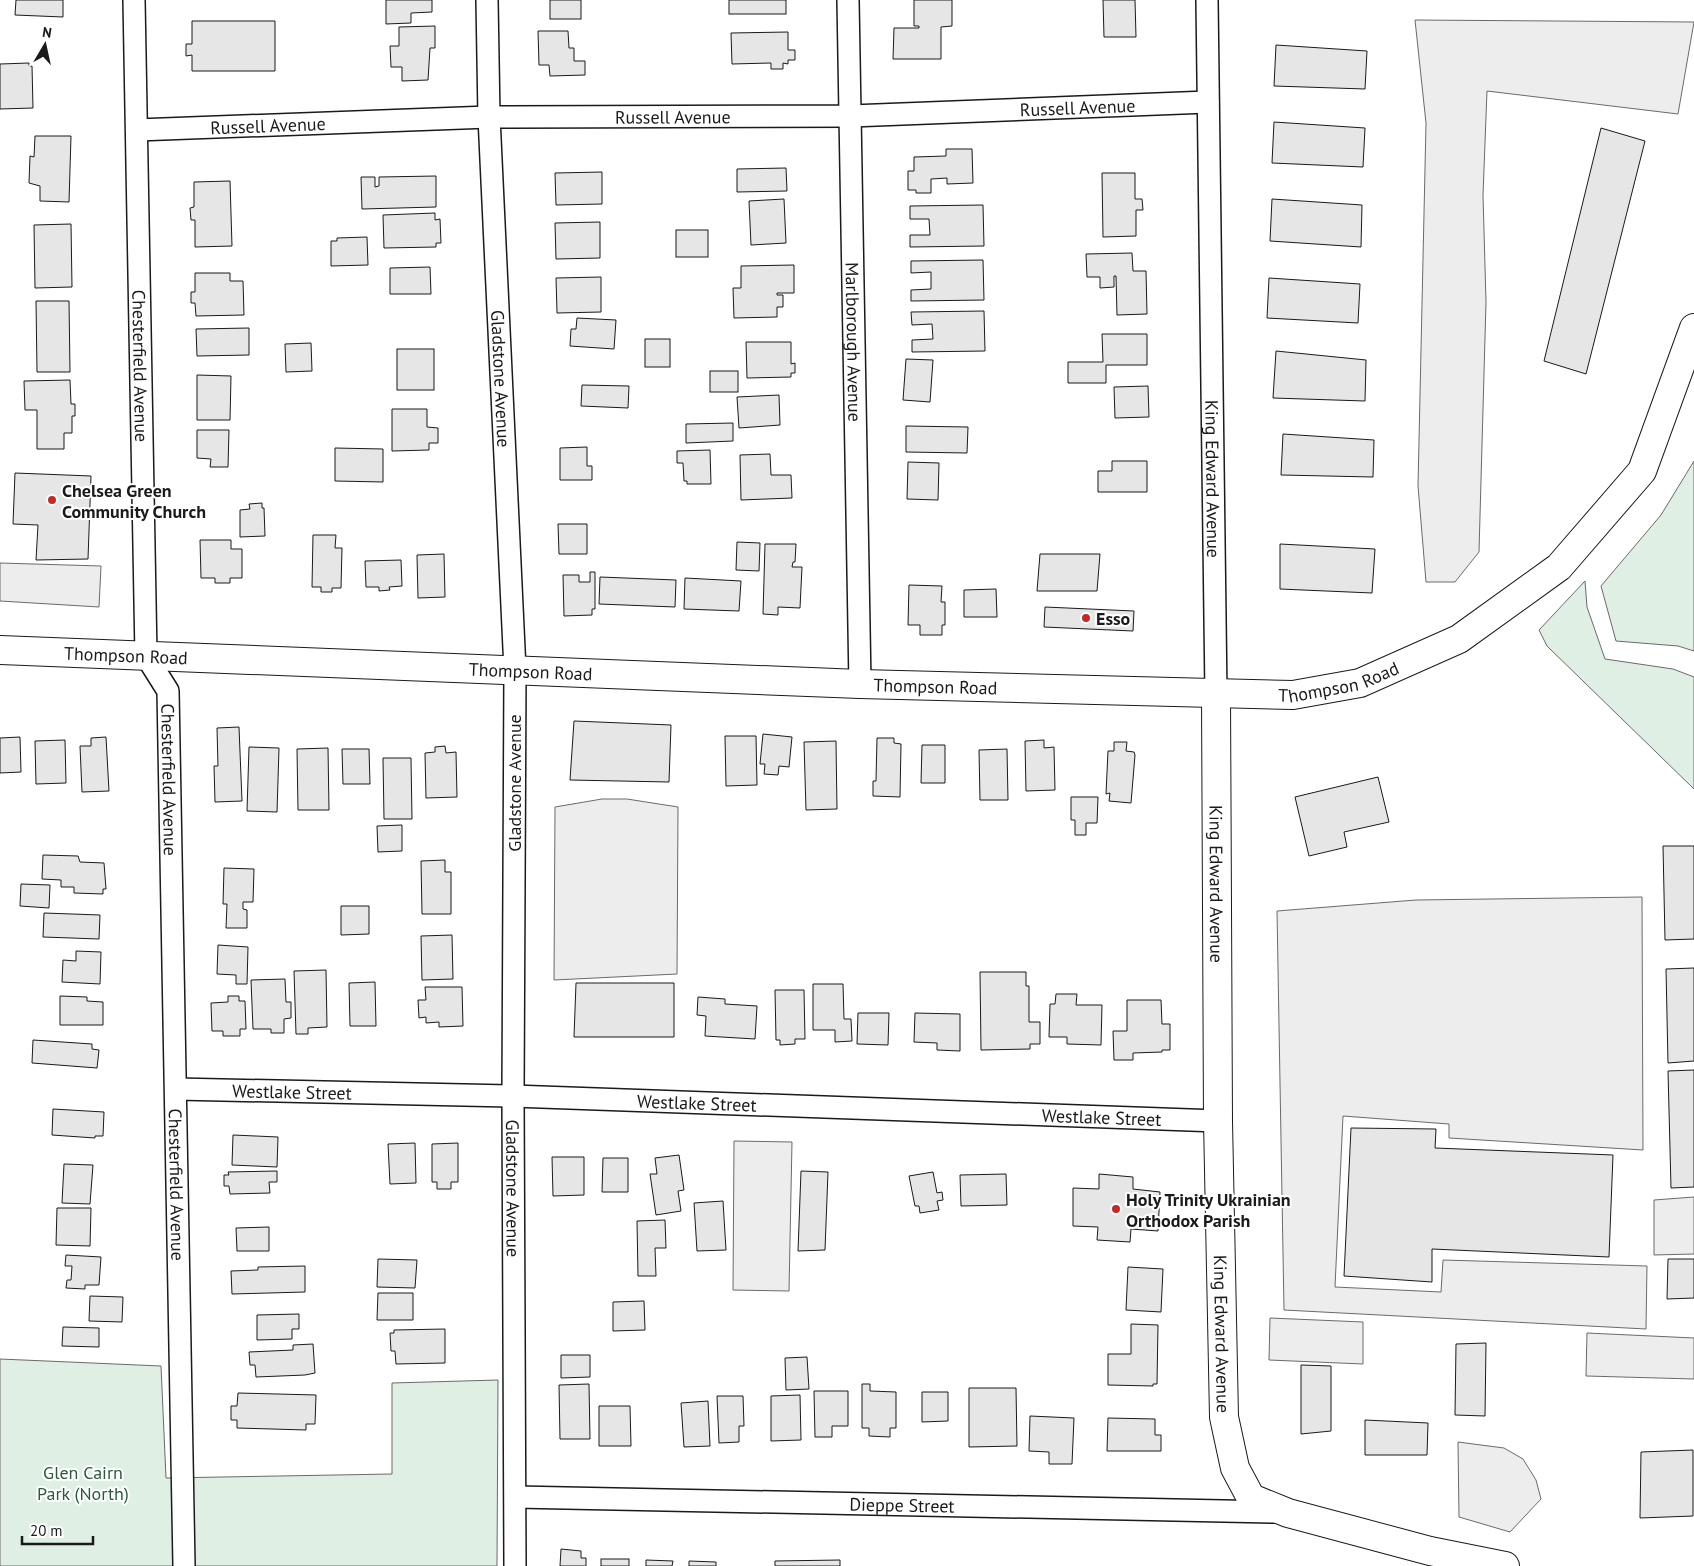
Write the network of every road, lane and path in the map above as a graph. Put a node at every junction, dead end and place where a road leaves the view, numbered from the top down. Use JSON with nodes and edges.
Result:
{"nodes":[{"id":1,"x":134,"y":0,"type":"edge"},
{"id":2,"x":487,"y":0,"type":"edge"},
{"id":3,"x":848,"y":0,"type":"edge"},
{"id":4,"x":1206,"y":0,"type":"edge"},
{"id":5,"x":1208,"y":102,"type":"junction"},
{"id":6,"x":851,"y":116,"type":"junction"},
{"id":7,"x":490,"y":117,"type":"junction"},
{"id":8,"x":137,"y":130,"type":"junction"},
{"id":9,"x":1694,"y":328,"type":"edge"},
{"id":10,"x":0,"y":650,"type":"edge"},
{"id":11,"x":146,"y":656,"type":"junction"},
{"id":12,"x":514,"y":670,"type":"junction"},
{"id":13,"x":860,"y":684,"type":"junction"},
{"id":14,"x":1216,"y":695,"type":"junction"},
{"id":15,"x":176,"y":1089,"type":"junction"},
{"id":16,"x":513,"y":1096,"type":"junction"},
{"id":17,"x":1218,"y":1121,"type":"junction"},
{"id":18,"x":516,"y":1497,"type":"junction"},
{"id":19,"x":1288,"y":1513,"type":"junction"},
{"id":20,"x":1430,"y":1559,"type":"edge"},
{"id":21,"x":184,"y":1566,"type":"edge"},
{"id":22,"x":515,"y":1566,"type":"edge"},
{"id":23,"x":1506,"y":1566,"type":"edge"}],
"edges":[{"from":1,"to":8,"type":"street","name":"Chesterfield Avenue"},
{"from":2,"to":7,"type":"street","name":"Gladstone Avenue"},
{"from":3,"to":6,"type":"street","name":"Marlborough Avenue"},
{"from":4,"to":5,"type":"street","name":"King Edward Avenue"},
{"from":5,"to":6,"type":"street","name":"Russell Avenue"},
{"from":5,"to":14,"type":"street","name":"King Edward Avenue"},
{"from":6,"to":7,"type":"street","name":"Russell Avenue"},
{"from":6,"to":13,"type":"street","name":"Marlborough Avenue"},
{"from":7,"to":8,"type":"street","name":"Russell Avenue"},
{"from":7,"to":12,"type":"street","name":"Gladstone Avenue"},
{"from":8,"to":11,"type":"street","name":"Chesterfield Avenue"},
{"from":9,"to":14,"type":"street","name":"Thompson Road"},
{"from":10,"to":11,"type":"street","name":"Thompson Road"},
{"from":11,"to":12,"type":"street","name":"Thompson Road"},
{"from":11,"to":15,"type":"street","name":"Chesterfield Avenue"},
{"from":12,"to":13,"type":"street","name":"Thompson Road"},
{"from":12,"to":16,"type":"street","name":"Gladstone Avenue"},
{"from":13,"to":14,"type":"street","name":"Thompson Road"},
{"from":14,"to":17,"type":"street","name":"King Edward Avenue"},
{"from":15,"to":16,"type":"street","name":"Westlake Street"},
{"from":15,"to":21,"type":"street","name":"Chesterfield Avenue"},
{"from":16,"to":17,"type":"street","name":"Westlake Street"},
{"from":16,"to":18,"type":"street","name":"Gladstone Avenue"},
{"from":17,"to":19,"type":"street","name":"King Edward Avenue"},
{"from":18,"to":19,"type":"street","name":"Dieppe Street"},
{"from":18,"to":22,"type":"street","name":"Gladstone Avenue"},
{"from":19,"to":20,"type":"street","name":"King Edward Avenue"},
{"from":20,"to":23,"type":"street","name":"King Edward Avenue"}]}
